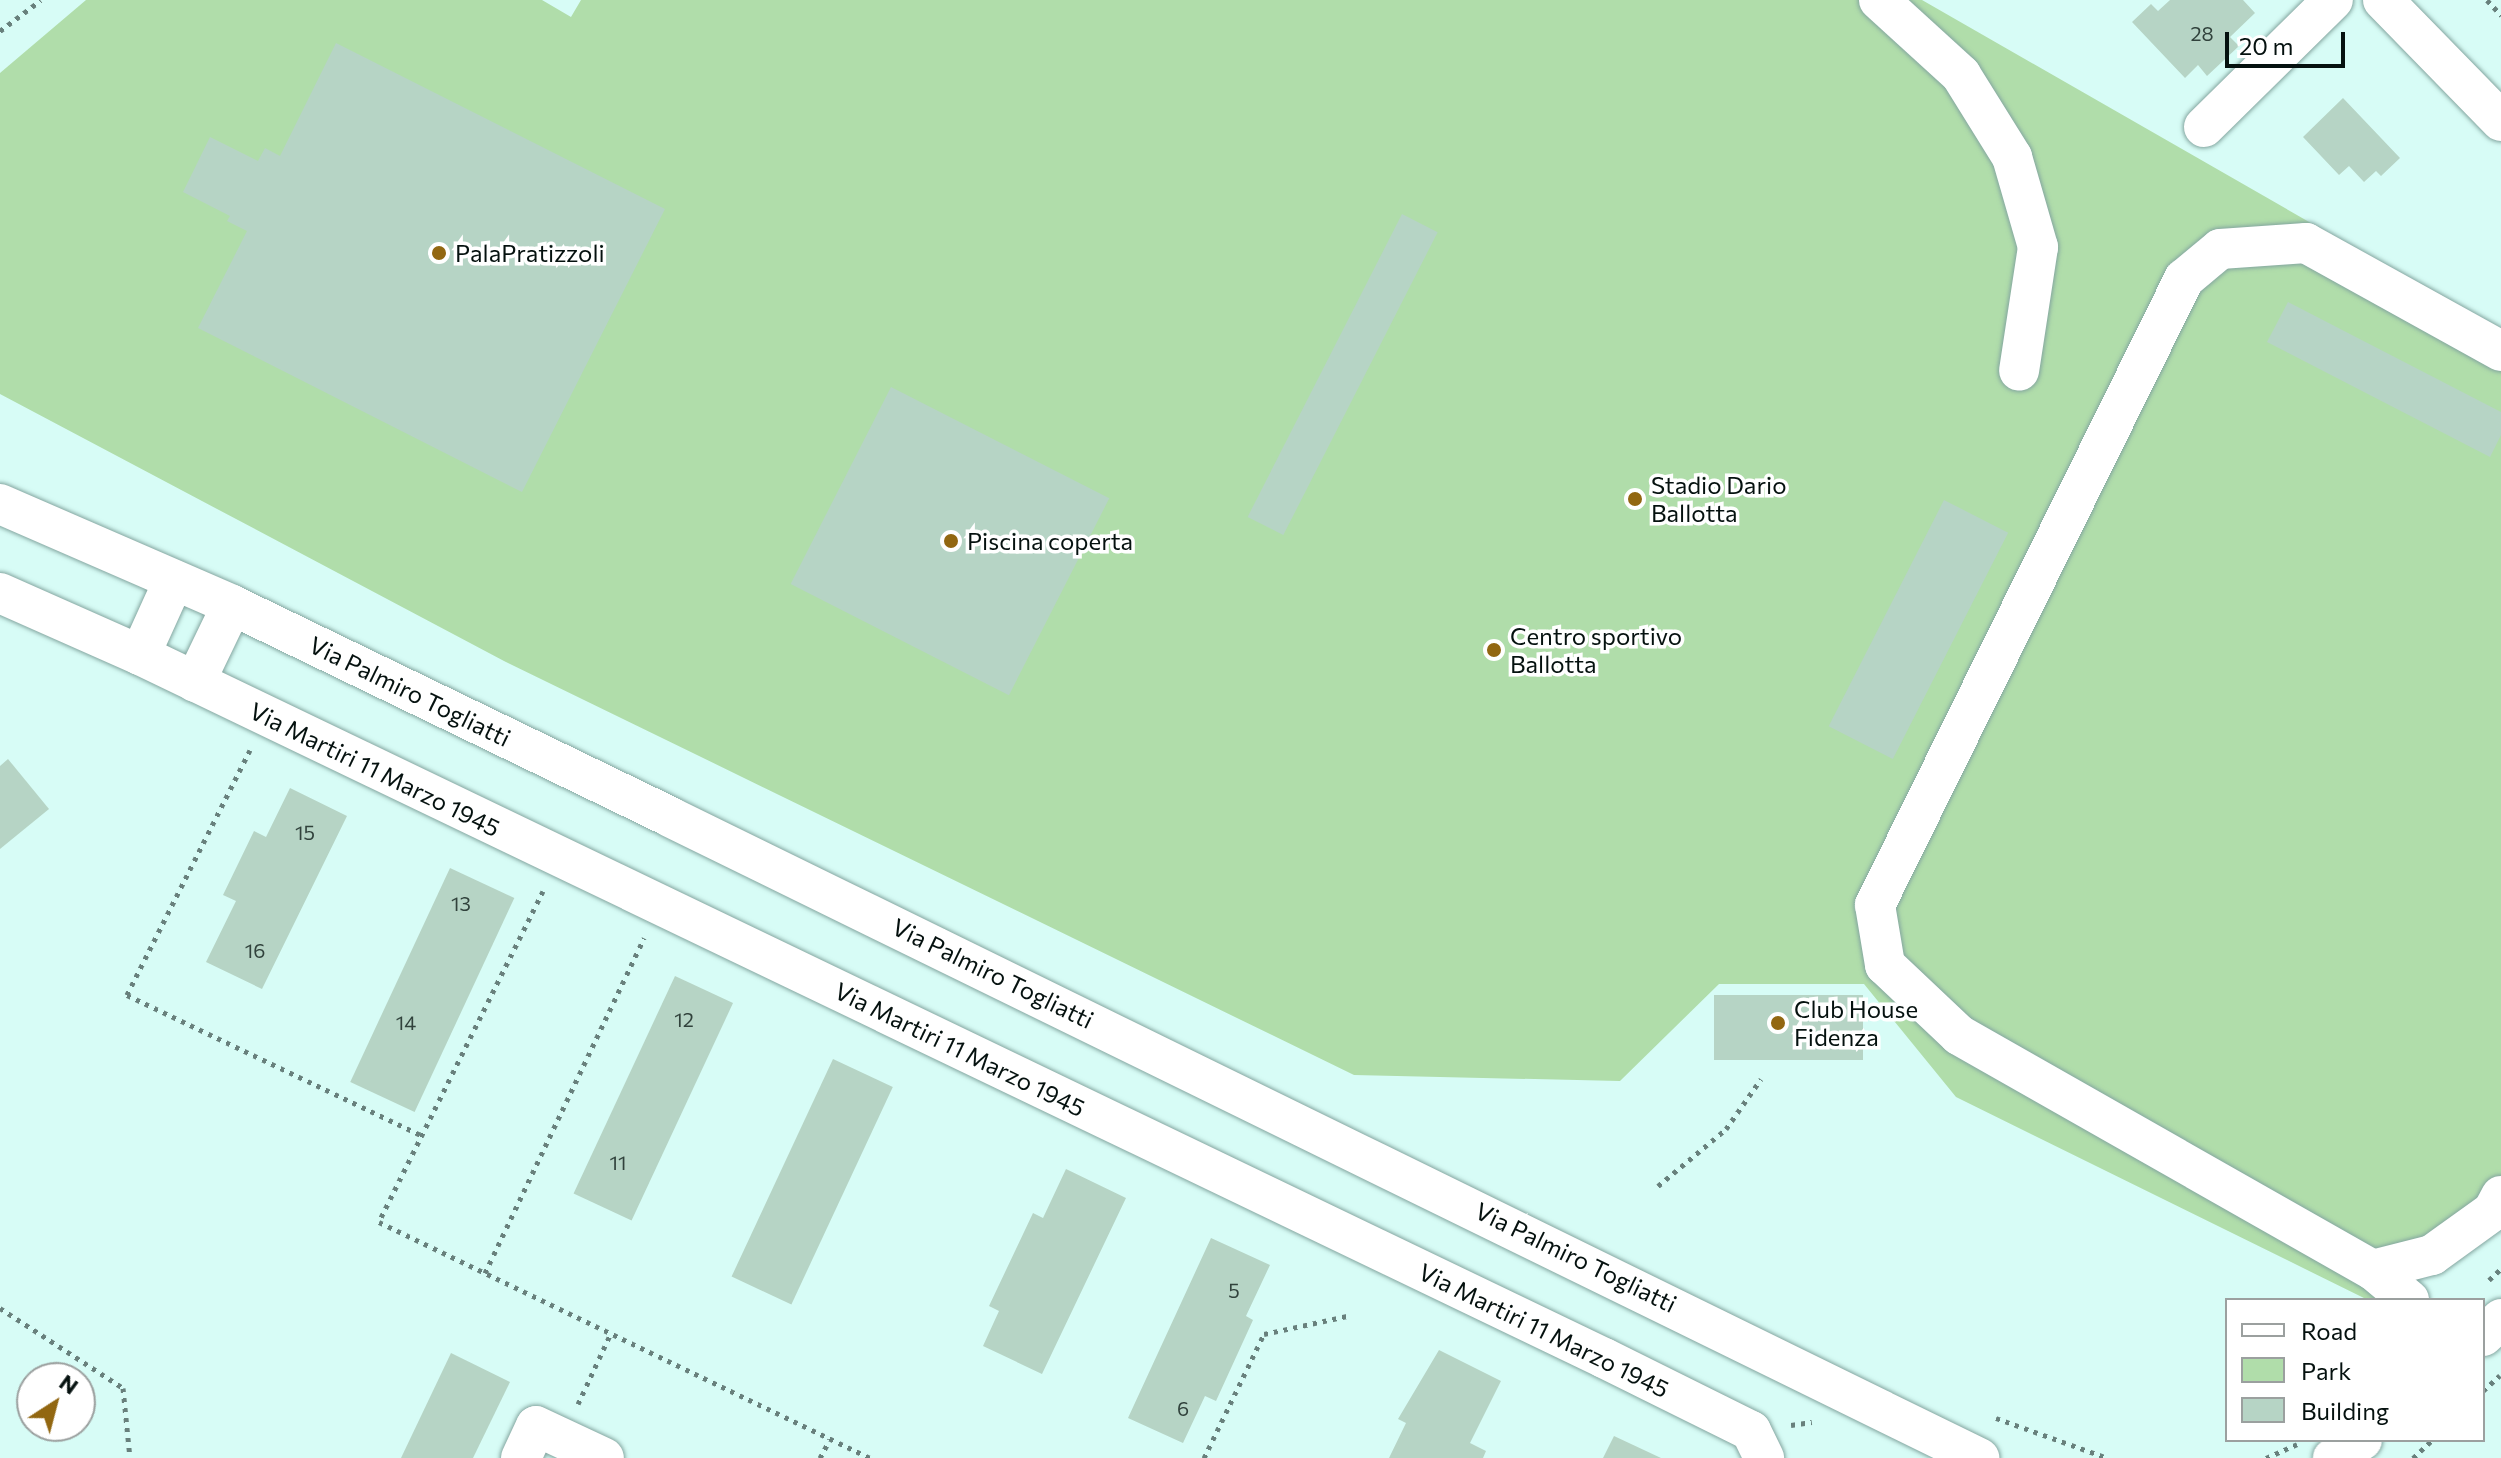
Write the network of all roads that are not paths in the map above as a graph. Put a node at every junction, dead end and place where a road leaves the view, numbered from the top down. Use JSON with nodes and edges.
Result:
{"nodes":[{"id":1,"x":1879,"y":0,"type":"edge"},
{"id":2,"x":2333,"y":0,"type":"edge"},
{"id":3,"x":2383,"y":0,"type":"edge"},
{"id":4,"x":2501,"y":121,"type":"edge"},
{"id":5,"x":2204,"y":127,"type":"dead end"},
{"id":6,"x":2501,"y":351,"type":"edge"},
{"id":7,"x":2019,"y":371,"type":"dead end"},
{"id":8,"x":0,"y":483,"type":"edge"},
{"id":9,"x":0,"y":504,"type":"edge"},
{"id":10,"x":64,"y":533,"type":"junction"},
{"id":11,"x":174,"y":580,"type":"junction"},
{"id":12,"x":0,"y":593,"type":"edge"},
{"id":13,"x":232,"y":605,"type":"junction"},
{"id":14,"x":140,"y":655,"type":"junction"},
{"id":15,"x":195,"y":682,"type":"junction"},
{"id":16,"x":2501,"y":1196,"type":"edge"},
{"id":17,"x":2373,"y":1270,"type":"junction"},
{"id":18,"x":2407,"y":1298,"type":"edge"},
{"id":19,"x":2501,"y":1319,"type":"edge"},
{"id":20,"x":2485,"y":1334,"type":"edge"},
{"id":21,"x":2359,"y":1442,"type":"edge"},
{"id":22,"x":2376,"y":1442,"type":"edge"},
{"id":23,"x":1758,"y":1444,"type":"edge"},
{"id":24,"x":521,"y":1458,"type":"edge"},
{"id":25,"x":604,"y":1458,"type":"edge"},
{"id":26,"x":1979,"y":1458,"type":"edge"},
{"id":27,"x":2333,"y":1458,"type":"edge"},
{"id":28,"x":2363,"y":1458,"type":"edge"}],
"edges":[{"from":1,"to":7,"type":"street"},
{"from":2,"to":5,"type":"street"},
{"from":3,"to":4,"type":"street"},
{"from":6,"to":17,"type":"street"},
{"from":8,"to":10,"type":"street"},
{"from":9,"to":10,"type":"street","name":"Via Palmiro Togliatti"},
{"from":10,"to":11,"type":"street","name":"Via Palmiro Togliatti"},
{"from":11,"to":13,"type":"street","name":"Via Palmiro Togliatti"},
{"from":11,"to":14,"type":"street"},
{"from":12,"to":14,"type":"street","name":"Via Martiri 11 Marzo 1945"},
{"from":13,"to":15,"type":"street"},
{"from":13,"to":26,"type":"street","name":"Via Palmiro Togliatti"},
{"from":14,"to":15,"type":"street","name":"Via Martiri 11 Marzo 1945"},
{"from":15,"to":23,"type":"street","name":"Via Martiri 11 Marzo 1945"},
{"from":16,"to":17,"type":"street"},
{"from":17,"to":18,"type":"street"},
{"from":19,"to":20,"type":"street"},
{"from":21,"to":27,"type":"street"},
{"from":22,"to":28,"type":"street"},
{"from":24,"to":25,"type":"street"}]}
